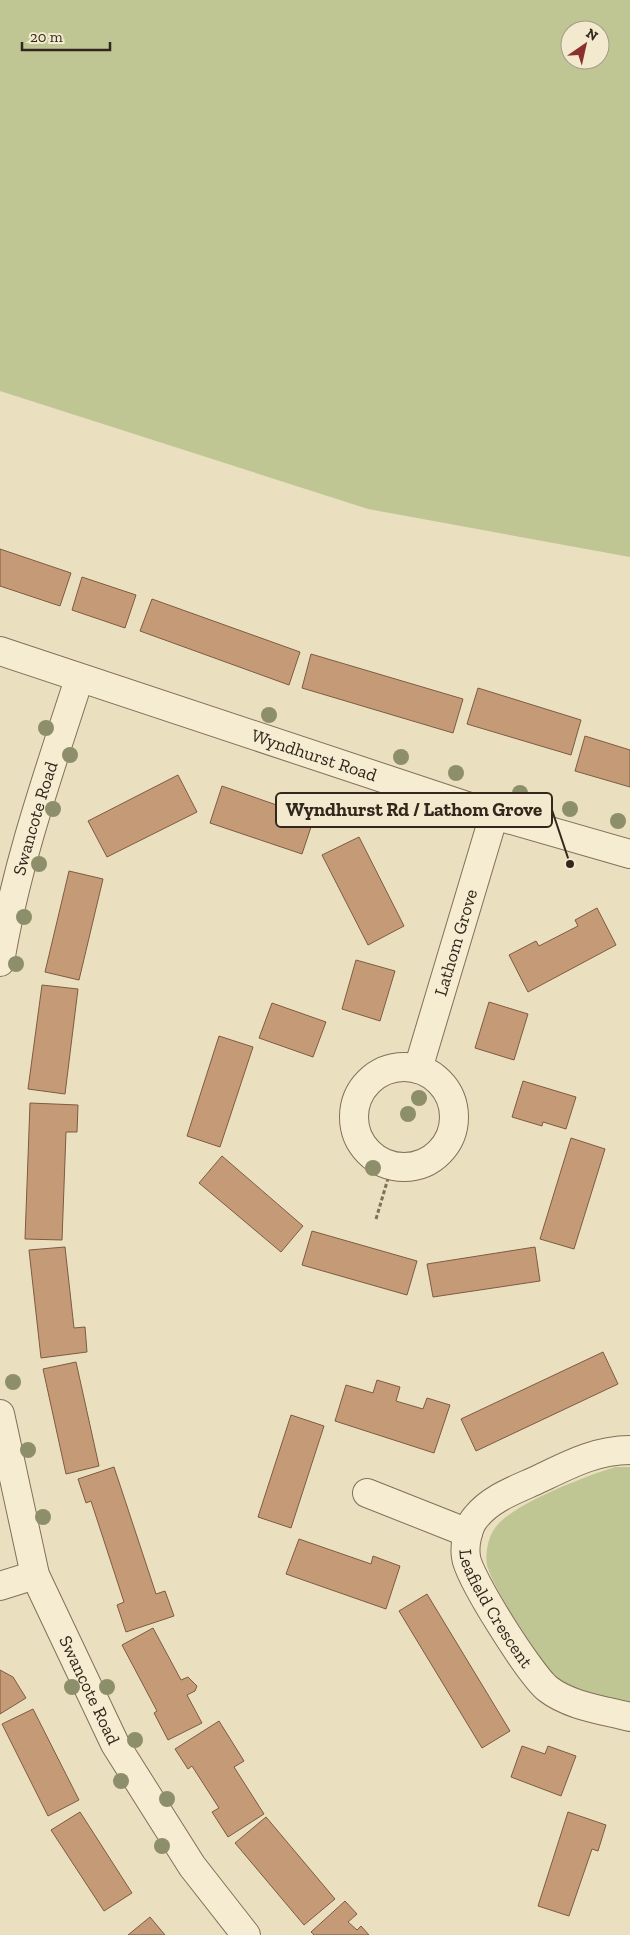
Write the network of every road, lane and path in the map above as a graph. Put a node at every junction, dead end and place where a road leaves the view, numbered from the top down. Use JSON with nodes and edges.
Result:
{"nodes":[{"id":1,"x":0,"y":651,"type":"edge"},
{"id":2,"x":79,"y":679,"type":"junction"},
{"id":3,"x":494,"y":815,"type":"junction"},
{"id":4,"x":630,"y":854,"type":"edge"},
{"id":5,"x":0,"y":962,"type":"edge"},
{"id":6,"x":418,"y":1069,"type":"junction"},
{"id":7,"x":392,"y":1165,"type":"junction"},
{"id":8,"x":376,"y":1219,"type":"dead end"},
{"id":9,"x":0,"y":1414,"type":"edge"},
{"id":10,"x":630,"y":1450,"type":"edge"},
{"id":11,"x":367,"y":1493,"type":"dead end"},
{"id":12,"x":468,"y":1533,"type":"junction"},
{"id":13,"x":35,"y":1575,"type":"junction"},
{"id":14,"x":0,"y":1586,"type":"edge"},
{"id":15,"x":630,"y":1717,"type":"edge"},
{"id":16,"x":246,"y":1935,"type":"edge"}],
"edges":[{"from":1,"to":2,"type":"street","name":"Wyndhurst Road"},
{"from":2,"to":3,"type":"street","name":"Wyndhurst Road"},
{"from":2,"to":5,"type":"street","name":"Swancote Road"},
{"from":3,"to":4,"type":"street","name":"Wyndhurst Road"},
{"from":3,"to":6,"type":"street","name":"Lathom Grove"},
{"from":6,"to":7,"type":"street"},
{"from":6,"to":7,"type":"street"},
{"from":7,"to":8,"type":"path"},
{"from":9,"to":13,"type":"street","name":"Swancote Road"},
{"from":10,"to":12,"type":"street","name":"Leafield Crescent"},
{"from":11,"to":12,"type":"street"},
{"from":12,"to":15,"type":"street","name":"Leafield Crescent"},
{"from":13,"to":14,"type":"street"},
{"from":13,"to":16,"type":"street","name":"Swancote Road"}]}
